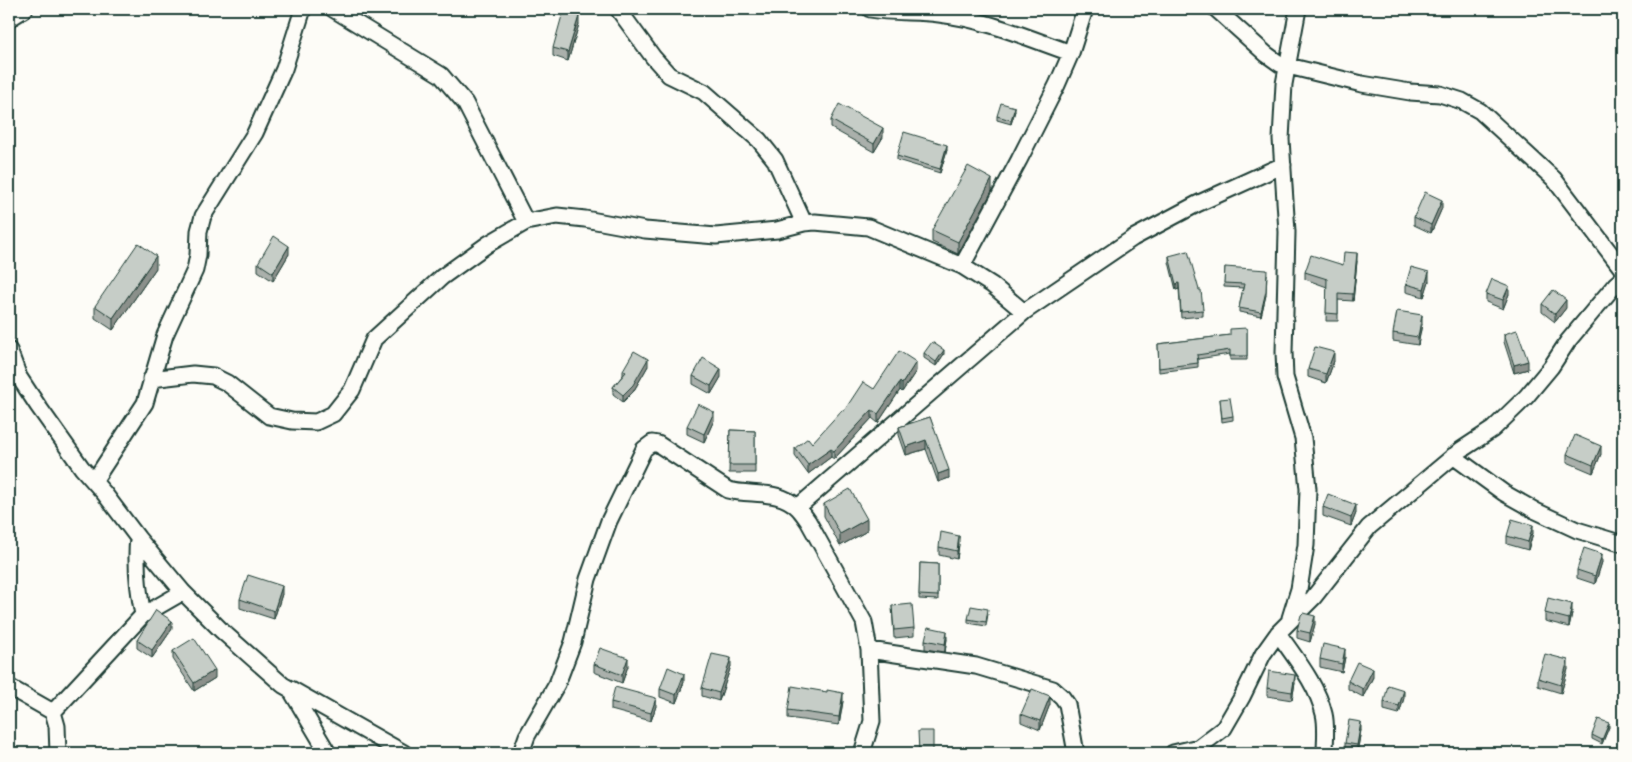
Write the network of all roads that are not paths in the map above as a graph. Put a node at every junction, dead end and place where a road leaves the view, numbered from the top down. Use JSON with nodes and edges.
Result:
{"nodes":[{"id":1,"x":25,"y":9,"type":"edge"},
{"id":2,"x":303,"y":9,"type":"edge"},
{"id":3,"x":333,"y":9,"type":"edge"},
{"id":4,"x":618,"y":9,"type":"edge"},
{"id":5,"x":870,"y":9,"type":"edge"},
{"id":6,"x":1085,"y":9,"type":"edge"},
{"id":7,"x":1216,"y":9,"type":"edge"},
{"id":8,"x":1298,"y":9,"type":"edge"},
{"id":9,"x":9,"y":19,"type":"edge"},
{"id":10,"x":1071,"y":53,"type":"junction"},
{"id":11,"x":1288,"y":67,"type":"junction"},
{"id":12,"x":1283,"y":165,"type":"junction"},
{"id":13,"x":526,"y":222,"type":"junction"},
{"id":14,"x":804,"y":223,"type":"junction"},
{"id":15,"x":962,"y":266,"type":"junction"},
{"id":16,"x":1623,"y":270,"type":"edge"},
{"id":17,"x":1623,"y":278,"type":"edge"},
{"id":18,"x":1024,"y":312,"type":"junction"},
{"id":19,"x":9,"y":350,"type":"edge"},
{"id":20,"x":151,"y":379,"type":"junction"},
{"id":21,"x":1453,"y":456,"type":"junction"},
{"id":22,"x":94,"y":481,"type":"junction"},
{"id":23,"x":798,"y":507,"type":"junction"},
{"id":24,"x":138,"y":538,"type":"junction"},
{"id":25,"x":1623,"y":544,"type":"edge"},
{"id":26,"x":183,"y":592,"type":"junction"},
{"id":27,"x":143,"y":615,"type":"junction"},
{"id":28,"x":1290,"y":620,"type":"junction"},
{"id":29,"x":1278,"y":632,"type":"junction"},
{"id":30,"x":869,"y":650,"type":"junction"},
{"id":31,"x":9,"y":687,"type":"edge"},
{"id":32,"x":290,"y":689,"type":"junction"},
{"id":33,"x":53,"y":712,"type":"junction"},
{"id":34,"x":58,"y":753,"type":"edge"},
{"id":35,"x":328,"y":753,"type":"edge"},
{"id":36,"x":404,"y":753,"type":"edge"},
{"id":37,"x":521,"y":753,"type":"edge"},
{"id":38,"x":862,"y":753,"type":"edge"},
{"id":39,"x":1076,"y":753,"type":"edge"},
{"id":40,"x":1173,"y":753,"type":"edge"},
{"id":41,"x":1325,"y":753,"type":"edge"}],
"edges":[{"from":1,"to":9,"type":"street"},
{"from":2,"to":20,"type":"street"},
{"from":3,"to":13,"type":"street"},
{"from":4,"to":14,"type":"street"},
{"from":5,"to":10,"type":"street"},
{"from":6,"to":10,"type":"street"},
{"from":7,"to":11,"type":"street"},
{"from":8,"to":11,"type":"street"},
{"from":10,"to":15,"type":"street"},
{"from":11,"to":12,"type":"street"},
{"from":11,"to":16,"type":"street"},
{"from":12,"to":18,"type":"street"},
{"from":12,"to":28,"type":"street"},
{"from":13,"to":14,"type":"street"},
{"from":13,"to":20,"type":"street"},
{"from":14,"to":15,"type":"street"},
{"from":15,"to":18,"type":"street"},
{"from":17,"to":21,"type":"street"},
{"from":18,"to":23,"type":"street"},
{"from":19,"to":22,"type":"street"},
{"from":20,"to":22,"type":"street"},
{"from":21,"to":25,"type":"street"},
{"from":21,"to":28,"type":"street"},
{"from":22,"to":24,"type":"street"},
{"from":23,"to":30,"type":"street"},
{"from":23,"to":37,"type":"street"},
{"from":24,"to":26,"type":"street"},
{"from":24,"to":27,"type":"street"},
{"from":26,"to":27,"type":"street"},
{"from":26,"to":32,"type":"street"},
{"from":27,"to":33,"type":"street"},
{"from":28,"to":29,"type":"street"},
{"from":29,"to":40,"type":"street"},
{"from":29,"to":41,"type":"street"},
{"from":30,"to":38,"type":"street"},
{"from":30,"to":39,"type":"street"},
{"from":31,"to":33,"type":"street"},
{"from":32,"to":35,"type":"street"},
{"from":32,"to":36,"type":"street"},
{"from":33,"to":34,"type":"street"}]}
